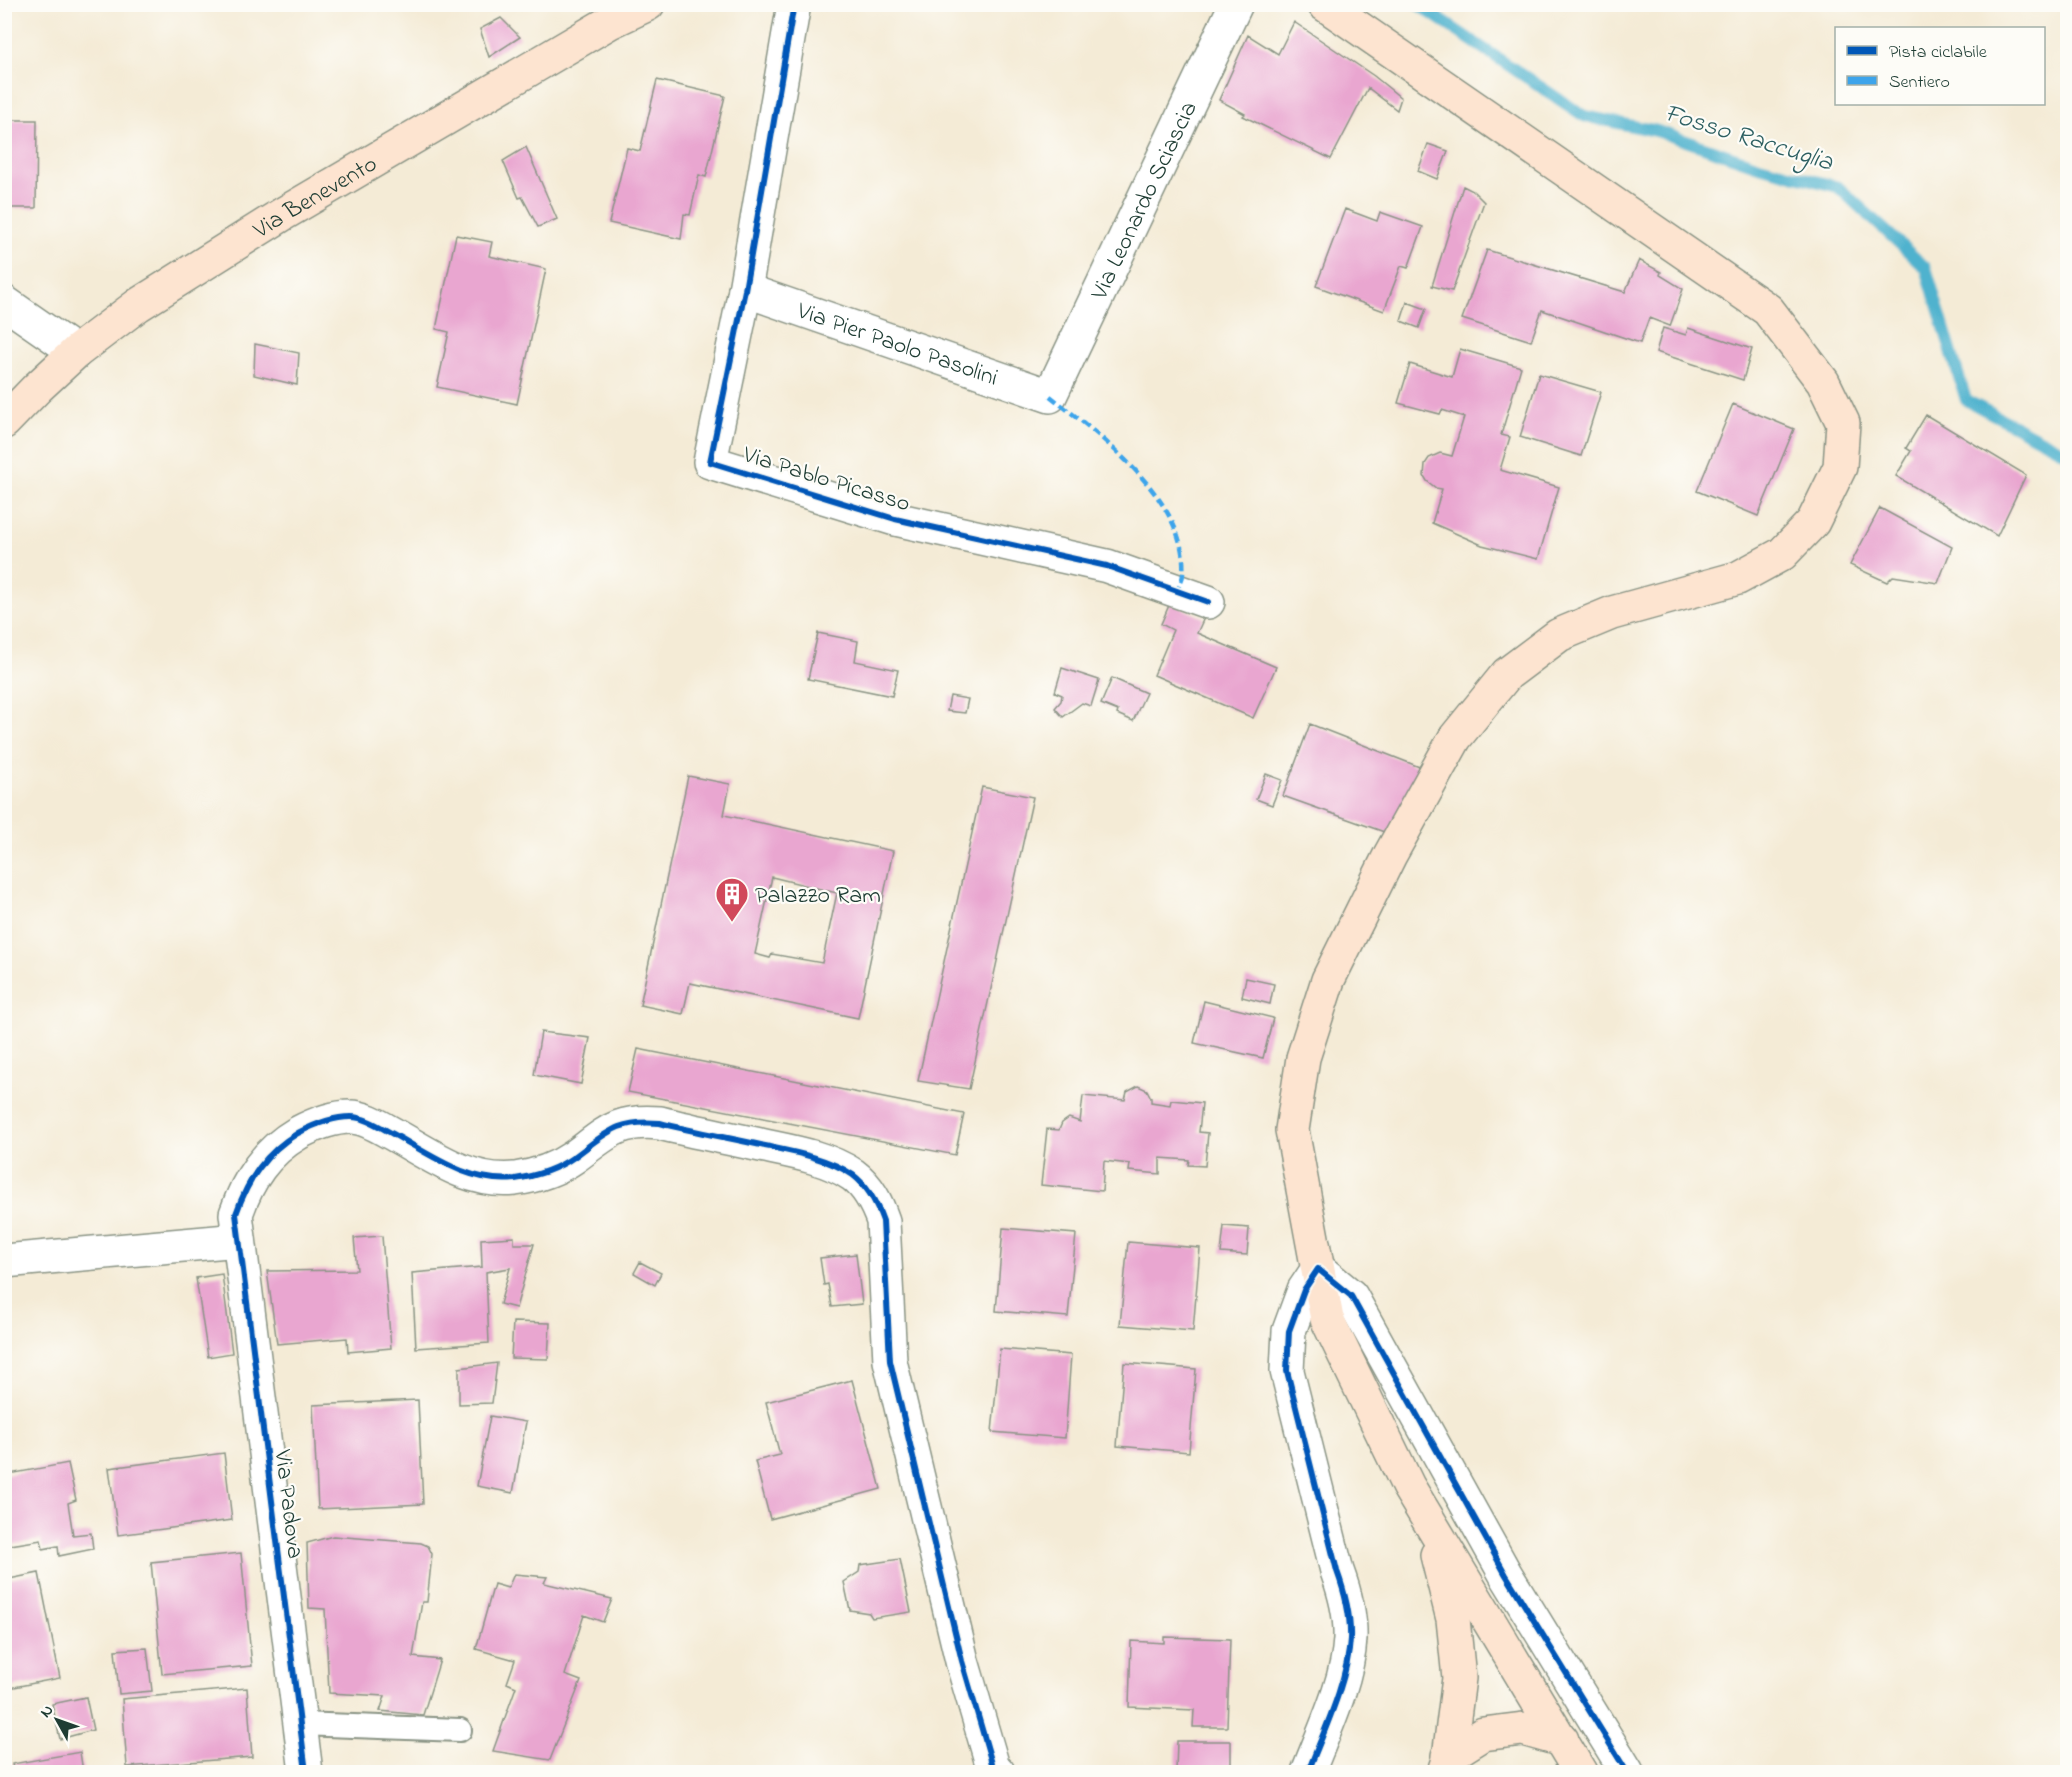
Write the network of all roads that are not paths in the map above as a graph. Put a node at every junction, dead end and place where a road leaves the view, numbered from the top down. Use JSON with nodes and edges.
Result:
{"nodes":[{"id":1,"x":648,"y":4,"type":"edge"},
{"id":2,"x":794,"y":4,"type":"edge"},
{"id":3,"x":1236,"y":4,"type":"edge"},
{"id":4,"x":1324,"y":4,"type":"edge"},
{"id":5,"x":745,"y":290,"type":"junction"},
{"id":6,"x":4,"y":302,"type":"edge"},
{"id":7,"x":76,"y":352,"type":"junction"},
{"id":8,"x":1050,"y":396,"type":"joint"},
{"id":9,"x":4,"y":422,"type":"edge"},
{"id":10,"x":1208,"y":602,"type":"dead end"},
{"id":11,"x":239,"y":1240,"type":"junction"},
{"id":12,"x":4,"y":1262,"type":"edge"},
{"id":13,"x":1318,"y":1269,"type":"junction"},
{"id":14,"x":1428,"y":1521,"type":"junction"},
{"id":15,"x":300,"y":1724,"type":"junction"},
{"id":16,"x":460,"y":1730,"type":"dead end"},
{"id":17,"x":1562,"y":1740,"type":"junction"},
{"id":18,"x":1446,"y":1764,"type":"edge"},
{"id":19,"x":306,"y":1773,"type":"edge"},
{"id":20,"x":998,"y":1773,"type":"edge"},
{"id":21,"x":1308,"y":1773,"type":"edge"},
{"id":22,"x":1580,"y":1773,"type":"edge"},
{"id":23,"x":1627,"y":1773,"type":"edge"}],
"edges":[{"from":1,"to":7,"type":"main road","name":"Via Benevento"},
{"from":2,"to":5,"type":"street","name":"Via Pablo Picasso"},
{"from":3,"to":8,"type":"street","name":"Via Leonardo Sciascia"},
{"from":4,"to":13,"type":"main road"},
{"from":5,"to":8,"type":"street","name":"Via Pier Paolo Pasolini"},
{"from":5,"to":10,"type":"street","name":"Via Pablo Picasso"},
{"from":6,"to":7,"type":"street"},
{"from":7,"to":9,"type":"main road","name":"Via Benevento"},
{"from":11,"to":12,"type":"street"},
{"from":11,"to":15,"type":"street","name":"Via Padova"},
{"from":11,"to":20,"type":"street","name":"Via Padova"},
{"from":13,"to":14,"type":"main road"},
{"from":13,"to":21,"type":"street"},
{"from":13,"to":23,"type":"street"},
{"from":14,"to":17,"type":"main road"},
{"from":14,"to":18,"type":"main road"},
{"from":15,"to":16,"type":"lane"},
{"from":15,"to":19,"type":"street","name":"Via Padova"},
{"from":17,"to":18,"type":"main road"},
{"from":17,"to":22,"type":"main road"}]}
